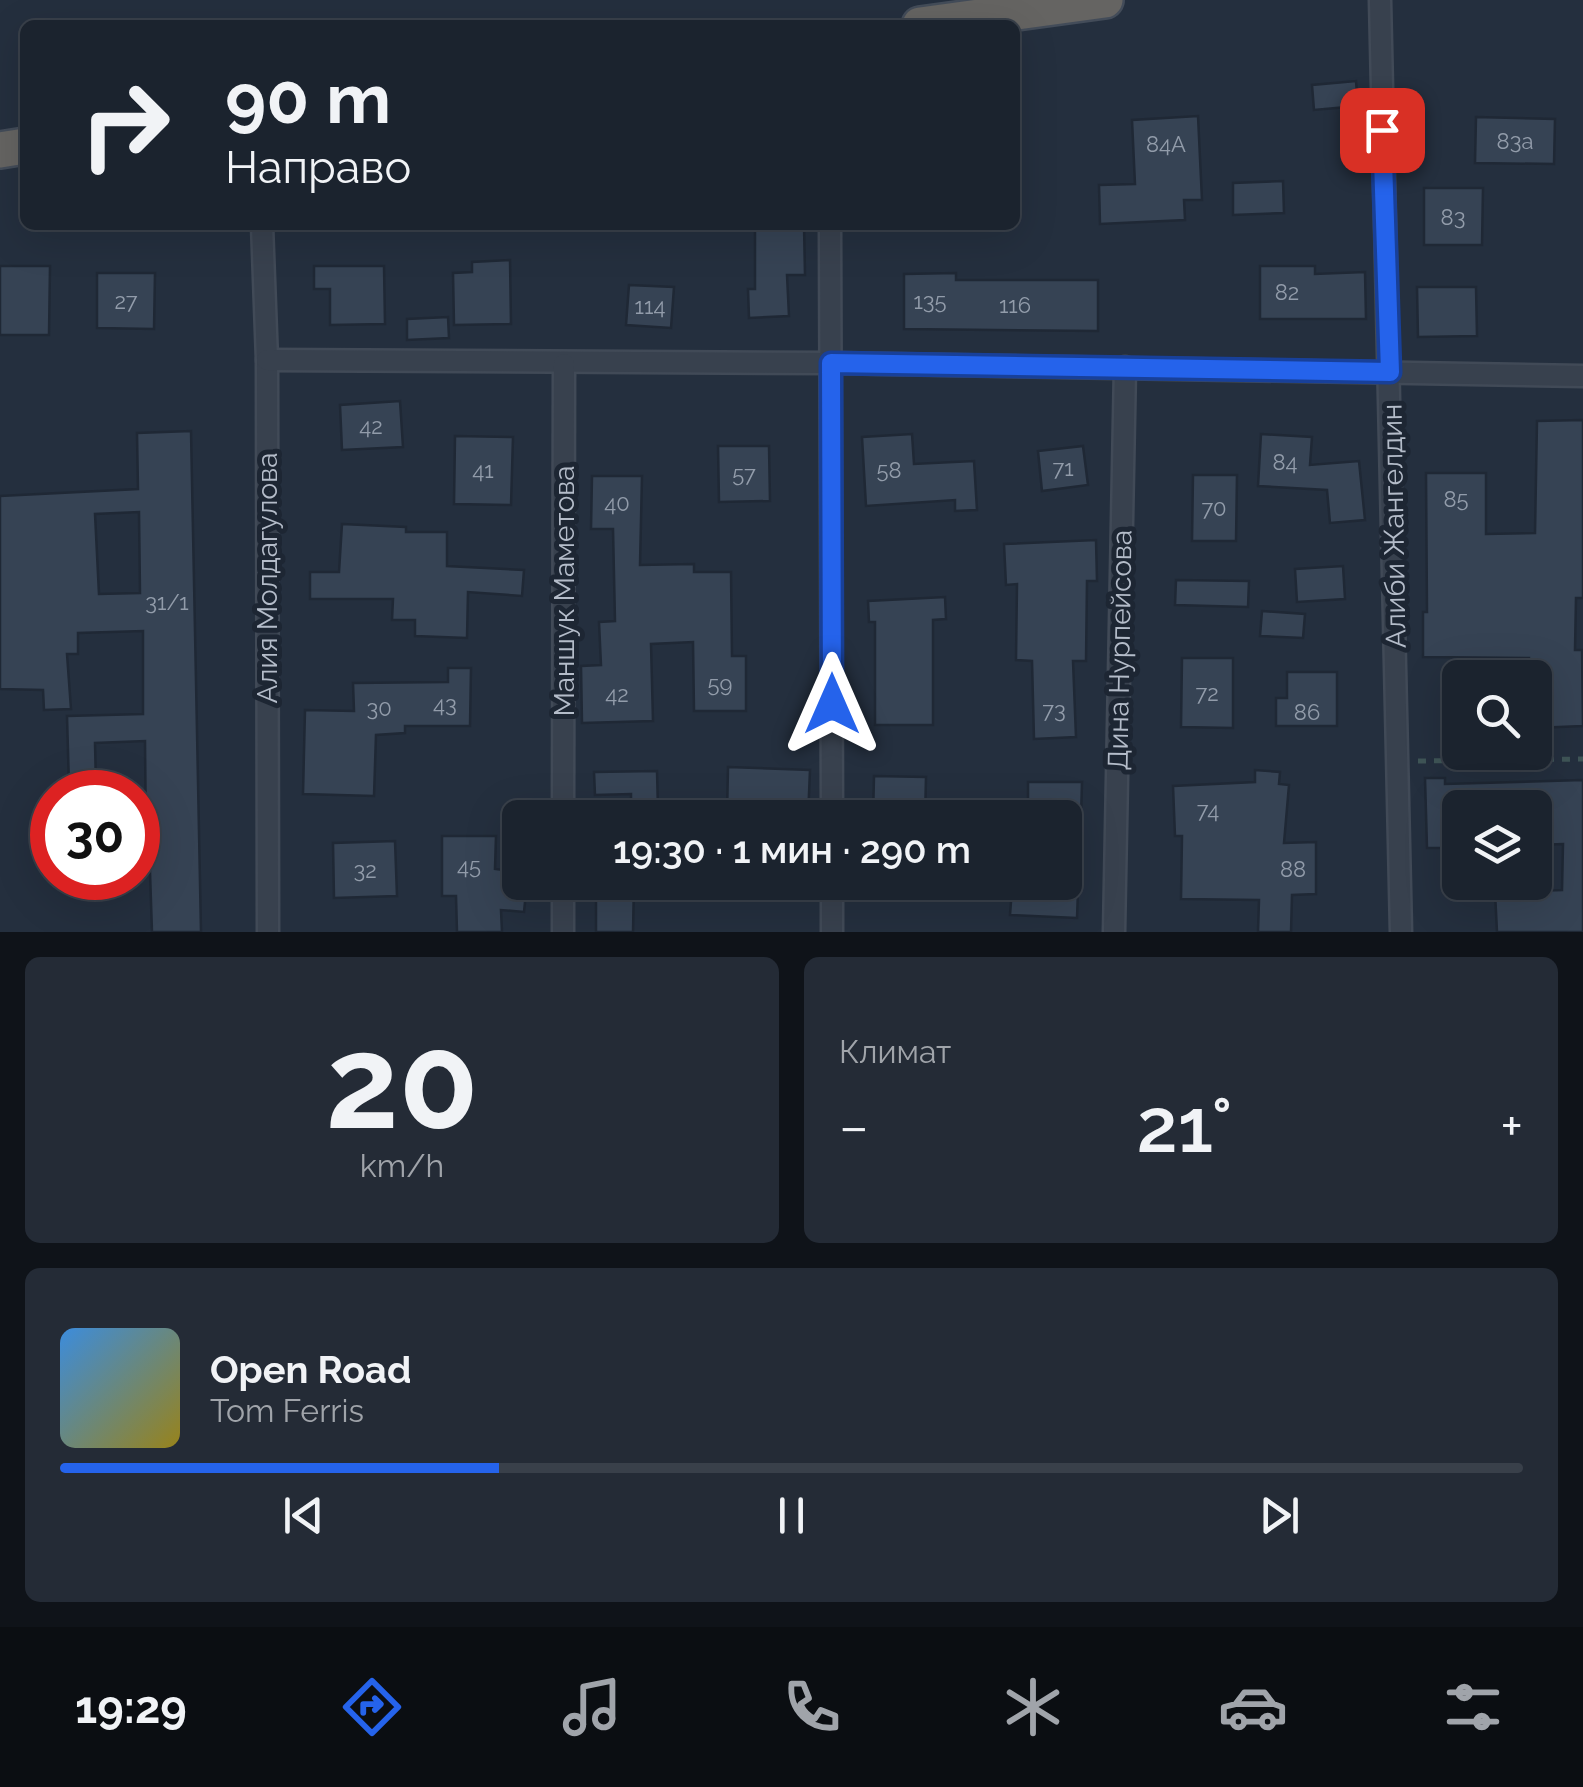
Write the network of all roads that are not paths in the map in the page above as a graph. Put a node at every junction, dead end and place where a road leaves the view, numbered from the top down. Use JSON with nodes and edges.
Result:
{"nodes":[{"id":1,"x":1105,"y":0,"type":"edge"},
{"id":2,"x":1380,"y":0,"type":"edge"},
{"id":3,"x":957,"y":20,"type":"edge"},
{"id":4,"x":262,"y":230,"type":"edge"},
{"id":5,"x":830,"y":230,"type":"edge"},
{"id":6,"x":267,"y":360,"type":"junction"},
{"id":7,"x":831,"y":363,"type":"junction"},
{"id":8,"x":564,"y":364,"type":"junction"},
{"id":9,"x":1125,"y":367,"type":"junction"},
{"id":10,"x":1390,"y":372,"type":"junction"},
{"id":11,"x":1583,"y":376,"type":"edge"},
{"id":12,"x":563,"y":800,"type":"edge"},
{"id":13,"x":832,"y":800,"type":"edge"},
{"id":14,"x":563,"y":900,"type":"edge"},
{"id":15,"x":832,"y":900,"type":"edge"},
{"id":16,"x":268,"y":932,"type":"edge"},
{"id":17,"x":563,"y":932,"type":"edge"},
{"id":18,"x":832,"y":932,"type":"edge"},
{"id":19,"x":1114,"y":932,"type":"edge"},
{"id":20,"x":1401,"y":932,"type":"edge"}],
"edges":[{"from":1,"to":3,"type":"highway"},
{"from":2,"to":10,"type":"street","name":"Алиби Жангелдин"},
{"from":4,"to":6,"type":"street","name":"Алия Молдагулова"},
{"from":5,"to":7,"type":"street"},
{"from":6,"to":8,"type":"street"},
{"from":6,"to":16,"type":"street","name":"Алия Молдагулова"},
{"from":7,"to":8,"type":"street"},
{"from":7,"to":9,"type":"street"},
{"from":7,"to":13,"type":"street"},
{"from":8,"to":12,"type":"street","name":"Маншук Маметова"},
{"from":9,"to":10,"type":"street"},
{"from":9,"to":19,"type":"street","name":"Дина Нурпейсова"},
{"from":10,"to":11,"type":"street"},
{"from":10,"to":20,"type":"street","name":"Алиби Жангелдин"},
{"from":14,"to":17,"type":"street"},
{"from":15,"to":18,"type":"street"}]}
